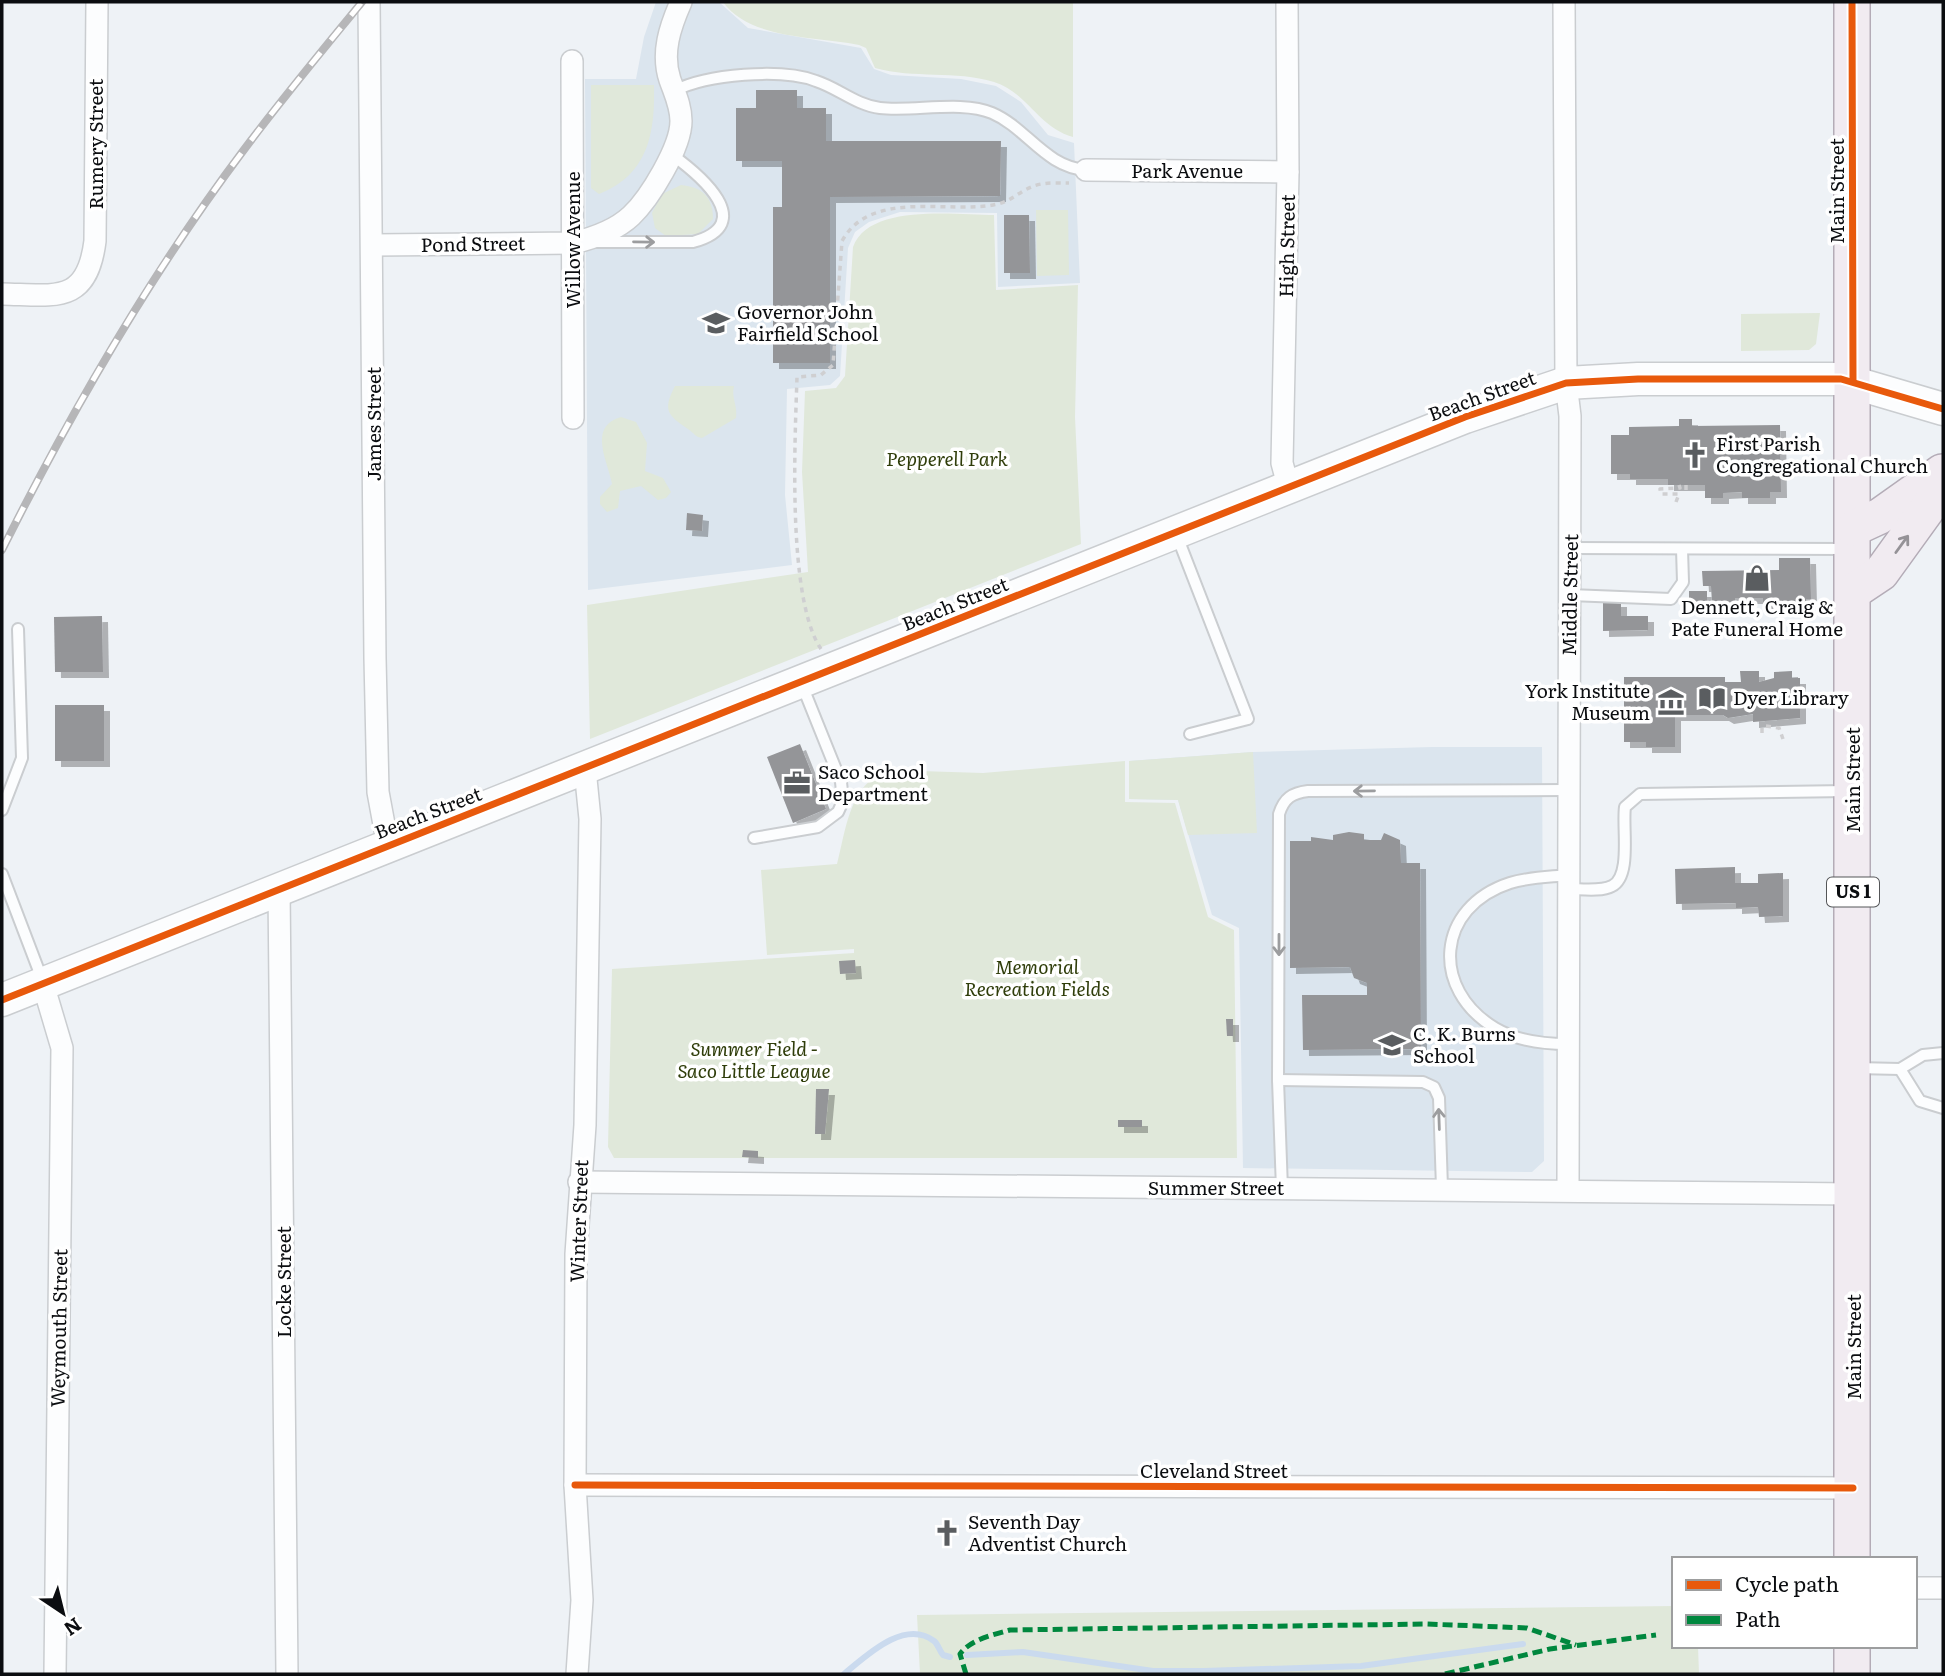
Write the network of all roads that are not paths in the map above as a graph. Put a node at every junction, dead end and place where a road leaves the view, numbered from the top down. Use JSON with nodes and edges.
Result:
{"nodes":[{"id":1,"x":97,"y":2,"type":"edge"},
{"id":2,"x":369,"y":2,"type":"edge"},
{"id":3,"x":681,"y":2,"type":"edge"},
{"id":4,"x":1287,"y":2,"type":"edge"},
{"id":5,"x":1564,"y":2,"type":"edge"},
{"id":6,"x":1852,"y":2,"type":"edge"},
{"id":7,"x":572,"y":61,"type":"dead end"},
{"id":8,"x":674,"y":91,"type":"junction"},
{"id":9,"x":671,"y":154,"type":"junction"},
{"id":10,"x":1288,"y":172,"type":"junction"},
{"id":11,"x":1081,"y":177,"type":"joint"},
{"id":12,"x":575,"y":242,"type":"junction"},
{"id":13,"x":373,"y":245,"type":"junction"},
{"id":14,"x":2,"y":295,"type":"edge"},
{"id":15,"x":1853,"y":380,"type":"junction"},
{"id":16,"x":1566,"y":383,"type":"junction"},
{"id":17,"x":1943,"y":409,"type":"edge"},
{"id":18,"x":573,"y":418,"type":"dead end"},
{"id":19,"x":1943,"y":471,"type":"edge"},
{"id":20,"x":1943,"y":487,"type":"edge"},
{"id":21,"x":1289,"y":489,"type":"junction"},
{"id":22,"x":1176,"y":534,"type":"junction"},
{"id":23,"x":1854,"y":538,"type":"junction"},
{"id":24,"x":1570,"y":548,"type":"junction"},
{"id":25,"x":1682,"y":549,"type":"junction"},
{"id":26,"x":1854,"y":591,"type":"junction"},
{"id":27,"x":1570,"y":595,"type":"junction"},
{"id":28,"x":18,"y":629,"type":"dead end"},
{"id":29,"x":801,"y":682,"type":"junction"},
{"id":30,"x":1190,"y":734,"type":"dead end"},
{"id":31,"x":585,"y":769,"type":"junction"},
{"id":32,"x":1567,"y":790,"type":"junction"},
{"id":33,"x":1853,"y":791,"type":"junction"},
{"id":34,"x":2,"y":810,"type":"edge"},
{"id":35,"x":754,"y":838,"type":"dead end"},
{"id":36,"x":388,"y":846,"type":"junction"},
{"id":37,"x":2,"y":874,"type":"edge"},
{"id":38,"x":1568,"y":882,"type":"junction"},
{"id":39,"x":279,"y":890,"type":"junction"},
{"id":40,"x":43,"y":984,"type":"junction"},
{"id":41,"x":2,"y":1000,"type":"edge"},
{"id":42,"x":1567,"y":1044,"type":"junction"},
{"id":43,"x":1943,"y":1053,"type":"edge"},
{"id":44,"x":1853,"y":1068,"type":"junction"},
{"id":45,"x":1900,"y":1069,"type":"junction"},
{"id":46,"x":1278,"y":1080,"type":"junction"},
{"id":47,"x":1943,"y":1108,"type":"edge"},
{"id":48,"x":579,"y":1182,"type":"junction"},
{"id":49,"x":1442,"y":1188,"type":"junction"},
{"id":50,"x":1282,"y":1189,"type":"junction"},
{"id":51,"x":1568,"y":1189,"type":"junction"},
{"id":52,"x":1853,"y":1194,"type":"junction"},
{"id":53,"x":575,"y":1485,"type":"junction"},
{"id":54,"x":1853,"y":1488,"type":"junction"},
{"id":55,"x":1852,"y":1557,"type":"edge"},
{"id":56,"x":1917,"y":1588,"type":"edge"},
{"id":57,"x":1943,"y":1588,"type":"edge"},
{"id":58,"x":1852,"y":1648,"type":"edge"},
{"id":59,"x":55,"y":1674,"type":"edge"},
{"id":60,"x":288,"y":1674,"type":"edge"},
{"id":61,"x":577,"y":1674,"type":"edge"},
{"id":62,"x":1852,"y":1674,"type":"edge"}],
"edges":[{"from":1,"to":14,"type":"street","name":"Rumery Street"},
{"from":2,"to":13,"type":"street","name":"James Street"},
{"from":3,"to":8,"type":"street","name":"Pond Street"},
{"from":4,"to":10,"type":"street","name":"High Street"},
{"from":5,"to":16,"type":"street","name":"Middle Street"},
{"from":6,"to":15,"type":"main road","name":"Main Street"},
{"from":7,"to":12,"type":"street","name":"Willow Avenue"},
{"from":8,"to":9,"type":"street","name":"Pond Street"},
{"from":8,"to":11,"type":"lane"},
{"from":9,"to":12,"type":"street","name":"Pond Street"},
{"from":12,"to":9,"type":"lane","one_way":true},
{"from":10,"to":11,"type":"street","name":"Park Avenue"},
{"from":10,"to":21,"type":"street","name":"High Street"},
{"from":12,"to":13,"type":"street","name":"Pond Street"},
{"from":12,"to":18,"type":"street","name":"Willow Avenue"},
{"from":13,"to":36,"type":"street","name":"James Street"},
{"from":15,"to":16,"type":"main road","name":"Beach Street"},
{"from":15,"to":17,"type":"main road","name":"Beach Street"},
{"from":15,"to":23,"type":"main road","name":"Main Street"},
{"from":16,"to":21,"type":"main road","name":"Beach Street"},
{"from":16,"to":24,"type":"street","name":"Middle Street"},
{"from":19,"to":23,"type":"main road"},
{"from":26,"to":20,"type":"main road","one_way":true},
{"from":21,"to":22,"type":"main road","name":"Beach Street"},
{"from":22,"to":29,"type":"main road","name":"Beach Street"},
{"from":22,"to":30,"type":"lane"},
{"from":23,"to":25,"type":"lane"},
{"from":23,"to":26,"type":"main road","name":"Main Street","number":"US 1"},
{"from":24,"to":25,"type":"lane"},
{"from":24,"to":27,"type":"street","name":"Middle Street"},
{"from":25,"to":27,"type":"lane"},
{"from":26,"to":33,"type":"main road","name":"Main Street","number":"US 1"},
{"from":27,"to":32,"type":"street","name":"Middle Street"},
{"from":28,"to":34,"type":"lane"},
{"from":29,"to":31,"type":"main road","name":"Beach Street"},
{"from":29,"to":35,"type":"lane"},
{"from":31,"to":36,"type":"main road","name":"Beach Street"},
{"from":31,"to":48,"type":"street","name":"Winter Street"},
{"from":32,"to":38,"type":"street","name":"Middle Street"},
{"from":32,"to":46,"type":"lane","one_way":true},
{"from":33,"to":38,"type":"lane"},
{"from":33,"to":44,"type":"main road","name":"Main Street","number":"US 1"},
{"from":36,"to":39,"type":"main road","name":"Beach Street"},
{"from":37,"to":40,"type":"lane"},
{"from":38,"to":42,"type":"street","name":"Middle Street"},
{"from":38,"to":42,"type":"lane"},
{"from":39,"to":40,"type":"main road","name":"Beach Street"},
{"from":39,"to":60,"type":"street","name":"Locke Street"},
{"from":40,"to":41,"type":"main road","name":"Beach Street"},
{"from":40,"to":59,"type":"street","name":"Weymouth Street"},
{"from":42,"to":51,"type":"street","name":"Middle Street"},
{"from":43,"to":45,"type":"lane"},
{"from":44,"to":45,"type":"lane"},
{"from":44,"to":52,"type":"main road","name":"Main Street","number":"US 1"},
{"from":45,"to":47,"type":"lane"},
{"from":49,"to":46,"type":"lane","one_way":true},
{"from":46,"to":50,"type":"lane"},
{"from":48,"to":50,"type":"street","name":"Summer Street"},
{"from":48,"to":53,"type":"street","name":"Winter Street"},
{"from":49,"to":50,"type":"street","name":"Summer Street"},
{"from":49,"to":51,"type":"street","name":"Summer Street"},
{"from":51,"to":52,"type":"street","name":"Summer Street"},
{"from":52,"to":54,"type":"main road","name":"Main Street","number":"US 1"},
{"from":53,"to":54,"type":"street","name":"Cleveland Street"},
{"from":53,"to":61,"type":"street","name":"Winter Street"},
{"from":54,"to":55,"type":"main road","name":"Main Street","number":"US 1"},
{"from":56,"to":57,"type":"street"},
{"from":58,"to":62,"type":"main road"}]}
